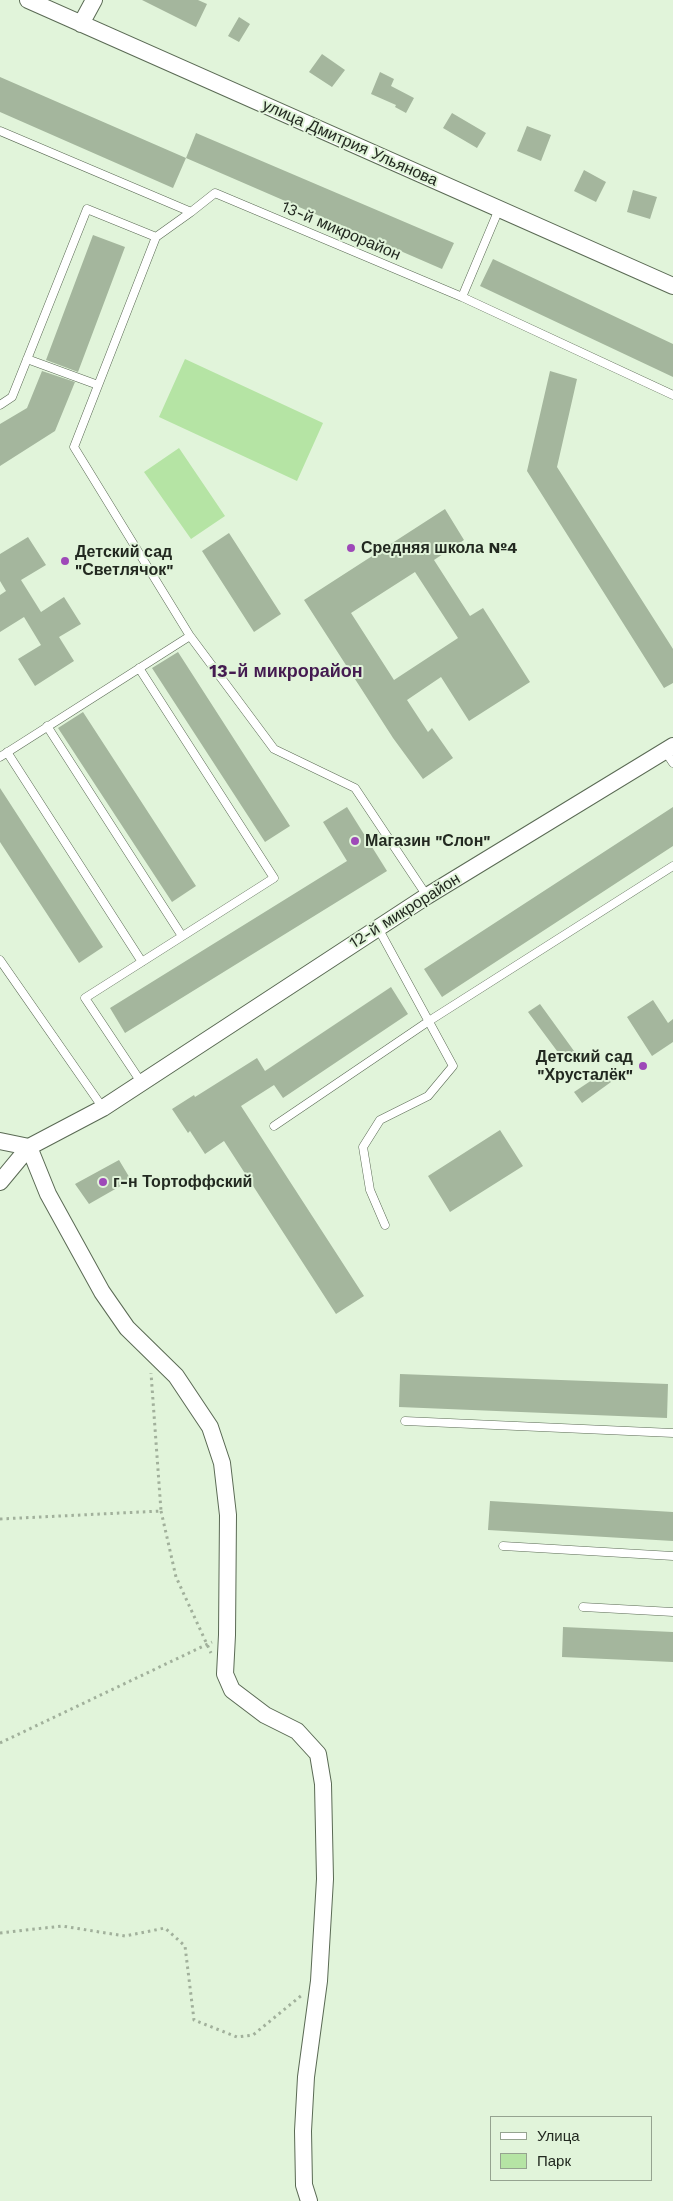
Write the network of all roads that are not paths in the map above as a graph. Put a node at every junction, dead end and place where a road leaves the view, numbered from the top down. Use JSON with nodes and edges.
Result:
{"nodes":[{"id":1,"x":28,"y":0,"type":"edge"},
{"id":2,"x":94,"y":0,"type":"edge"},
{"id":3,"x":81,"y":24,"type":"junction"},
{"id":4,"x":0,"y":130,"type":"edge"},
{"id":5,"x":498,"y":209,"type":"junction"},
{"id":6,"x":191,"y":212,"type":"junction"},
{"id":7,"x":156,"y":237,"type":"junction"},
{"id":8,"x":673,"y":286,"type":"edge"},
{"id":9,"x":462,"y":297,"type":"junction"},
{"id":10,"x":27,"y":359,"type":"junction"},
{"id":11,"x":98,"y":385,"type":"junction"},
{"id":12,"x":673,"y":395,"type":"edge"},
{"id":13,"x":0,"y":405,"type":"edge"},
{"id":14,"x":190,"y":636,"type":"junction"},
{"id":15,"x":139,"y":668,"type":"junction"},
{"id":16,"x":47,"y":726,"type":"junction"},
{"id":17,"x":670,"y":753,"type":"edge"},
{"id":18,"x":3,"y":755,"type":"edge"},
{"id":19,"x":673,"y":866,"type":"edge"},
{"id":20,"x":427,"y":896,"type":"junction"},
{"id":21,"x":378,"y":928,"type":"junction"},
{"id":22,"x":182,"y":936,"type":"junction"},
{"id":23,"x":0,"y":960,"type":"edge"},
{"id":24,"x":142,"y":962,"type":"junction"},
{"id":25,"x":429,"y":1021,"type":"junction"},
{"id":26,"x":141,"y":1082,"type":"junction"},
{"id":27,"x":103,"y":1108,"type":"junction"},
{"id":28,"x":274,"y":1126,"type":"dead end"},
{"id":29,"x":0,"y":1141,"type":"edge"},
{"id":30,"x":29,"y":1147,"type":"junction"},
{"id":31,"x":0,"y":1182,"type":"edge"},
{"id":32,"x":385,"y":1225,"type":"dead end"},
{"id":33,"x":405,"y":1421,"type":"dead end"},
{"id":34,"x":673,"y":1433,"type":"edge"},
{"id":35,"x":503,"y":1546,"type":"dead end"},
{"id":36,"x":673,"y":1556,"type":"edge"},
{"id":37,"x":583,"y":1607,"type":"dead end"},
{"id":38,"x":673,"y":1612,"type":"edge"},
{"id":39,"x":309,"y":2201,"type":"edge"}],
"edges":[{"from":1,"to":3,"type":"street","name":"улица Дмитрия Ульянова"},
{"from":2,"to":3,"type":"street"},
{"from":3,"to":5,"type":"street","name":"улица Дмитрия Ульянова"},
{"from":4,"to":6,"type":"lane"},
{"from":5,"to":8,"type":"street","name":"улица Дмитрия Ульянова"},
{"from":5,"to":9,"type":"lane"},
{"from":6,"to":7,"type":"lane"},
{"from":6,"to":9,"type":"lane","name":"13-й микрорайон"},
{"from":7,"to":10,"type":"lane"},
{"from":7,"to":11,"type":"lane"},
{"from":9,"to":12,"type":"lane","name":"13-й микрорайон"},
{"from":10,"to":11,"type":"lane"},
{"from":10,"to":13,"type":"lane"},
{"from":11,"to":14,"type":"lane"},
{"from":14,"to":15,"type":"lane"},
{"from":14,"to":20,"type":"lane"},
{"from":15,"to":16,"type":"lane"},
{"from":15,"to":22,"type":"lane"},
{"from":16,"to":18,"type":"lane"},
{"from":16,"to":22,"type":"lane"},
{"from":17,"to":20,"type":"street","name":"12-й микрорайон"},
{"from":18,"to":24,"type":"lane"},
{"from":19,"to":25,"type":"lane"},
{"from":20,"to":21,"type":"street","name":"12-й микрорайон"},
{"from":21,"to":25,"type":"lane"},
{"from":21,"to":26,"type":"street","name":"12-й микрорайон"},
{"from":22,"to":24,"type":"lane"},
{"from":23,"to":27,"type":"lane"},
{"from":24,"to":26,"type":"lane"},
{"from":25,"to":28,"type":"lane"},
{"from":25,"to":32,"type":"lane"},
{"from":26,"to":27,"type":"street","name":"12-й микрорайон"},
{"from":27,"to":30,"type":"street","name":"12-й микрорайон"},
{"from":29,"to":30,"type":"street"},
{"from":30,"to":31,"type":"street"},
{"from":30,"to":39,"type":"street"},
{"from":33,"to":34,"type":"lane"},
{"from":35,"to":36,"type":"lane"},
{"from":37,"to":38,"type":"lane"}]}
